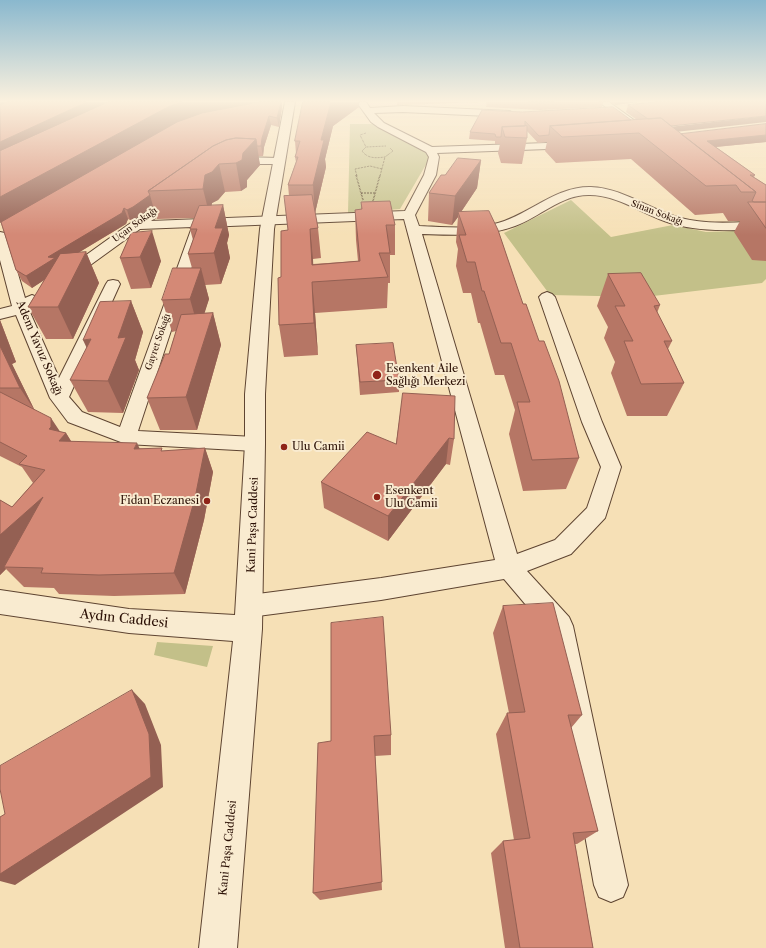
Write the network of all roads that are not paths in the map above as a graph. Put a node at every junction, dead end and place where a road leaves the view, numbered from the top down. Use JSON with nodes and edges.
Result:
{"nodes":[{"id":1,"x":280,"y":146,"type":"edge"},
{"id":2,"x":423,"y":146,"type":"edge"},
{"id":3,"x":544,"y":146,"type":"edge"},
{"id":4,"x":430,"y":150,"type":"junction"},
{"id":5,"x":279,"y":161,"type":"junction"},
{"id":6,"x":221,"y":166,"type":"edge"},
{"id":7,"x":190,"y":187,"type":"edge"},
{"id":8,"x":746,"y":216,"type":"edge"},
{"id":9,"x":269,"y":220,"type":"junction"},
{"id":10,"x":412,"y":222,"type":"junction"},
{"id":11,"x":200,"y":223,"type":"junction"},
{"id":12,"x":135,"y":225,"type":"junction"},
{"id":13,"x":2,"y":231,"type":"edge"},
{"id":14,"x":59,"y":281,"type":"edge"},
{"id":15,"x":113,"y":284,"type":"dead end"},
{"id":16,"x":40,"y":295,"type":"edge"},
{"id":17,"x":547,"y":297,"type":"dead end"},
{"id":18,"x":21,"y":308,"type":"junction"},
{"id":19,"x":0,"y":314,"type":"edge"},
{"id":20,"x":59,"y":398,"type":"junction"},
{"id":21,"x":126,"y":437,"type":"junction"},
{"id":22,"x":255,"y":444,"type":"junction"},
{"id":23,"x":509,"y":568,"type":"junction"},
{"id":24,"x":0,"y":602,"type":"edge"},
{"id":25,"x":249,"y":617,"type":"junction"},
{"id":26,"x":611,"y":885,"type":"dead end"},
{"id":27,"x":218,"y":948,"type":"edge"}],
"edges":[{"from":1,"to":5,"type":"street","name":"Kani Paşa Caddesi"},
{"from":2,"to":4,"type":"street"},
{"from":3,"to":4,"type":"street"},
{"from":4,"to":10,"type":"street"},
{"from":5,"to":6,"type":"street"},
{"from":5,"to":9,"type":"street","name":"Kani Paşa Caddesi"},
{"from":7,"to":12,"type":"street","name":"Uçan Sokağı"},
{"from":8,"to":10,"type":"street","name":"Sinan Sokağı"},
{"from":9,"to":10,"type":"street"},
{"from":9,"to":11,"type":"street"},
{"from":9,"to":22,"type":"street","name":"Kani Paşa Caddesi"},
{"from":10,"to":23,"type":"street"},
{"from":11,"to":12,"type":"street"},
{"from":11,"to":21,"type":"street","name":"Gayret Sokağı"},
{"from":12,"to":14,"type":"street","name":"Uçan Sokağı"},
{"from":13,"to":18,"type":"street","name":"Adem Yavuz Sokağı"},
{"from":15,"to":20,"type":"street"},
{"from":16,"to":18,"type":"street"},
{"from":17,"to":23,"type":"street"},
{"from":18,"to":19,"type":"street"},
{"from":18,"to":20,"type":"street","name":"Adem Yavuz Sokağı"},
{"from":20,"to":21,"type":"street","name":"Adem Yavuz Sokağı"},
{"from":21,"to":22,"type":"street","name":"Adem Yavuz Sokağı"},
{"from":22,"to":25,"type":"street","name":"Kani Paşa Caddesi"},
{"from":23,"to":25,"type":"street"},
{"from":23,"to":26,"type":"street"},
{"from":24,"to":25,"type":"street","name":"Aydın Caddesi"},
{"from":25,"to":27,"type":"street","name":"Kani Paşa Caddesi"}]}
